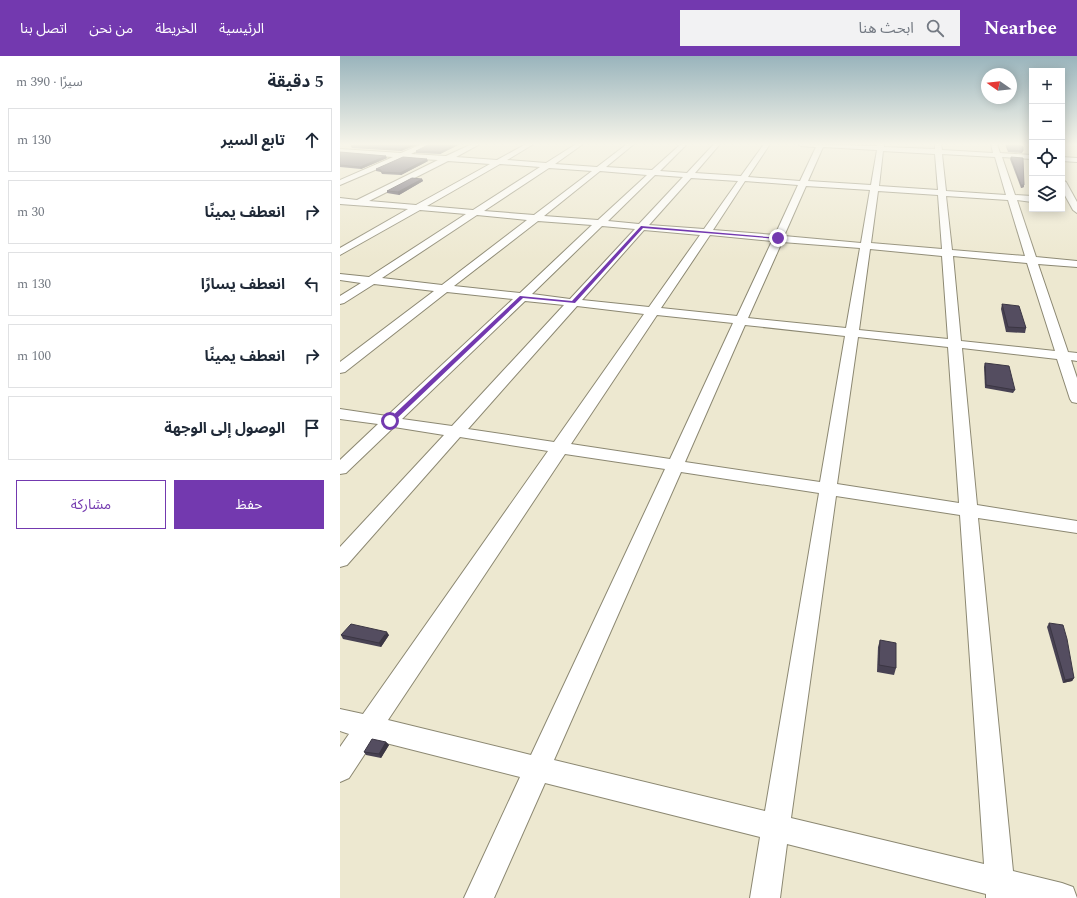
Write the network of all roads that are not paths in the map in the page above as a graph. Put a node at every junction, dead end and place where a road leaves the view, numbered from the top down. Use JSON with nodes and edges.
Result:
{"nodes":[{"id":1,"x":397,"y":183,"type":"edge"},
{"id":2,"x":460,"y":183,"type":"edge"},
{"id":3,"x":519,"y":183,"type":"edge"},
{"id":4,"x":580,"y":183,"type":"edge"},
{"id":5,"x":641,"y":183,"type":"edge"},
{"id":6,"x":682,"y":183,"type":"edge"},
{"id":7,"x":740,"y":183,"type":"edge"},
{"id":8,"x":803,"y":183,"type":"edge"},
{"id":9,"x":807,"y":183,"type":"edge"},
{"id":10,"x":876,"y":183,"type":"edge"},
{"id":11,"x":941,"y":183,"type":"edge"},
{"id":12,"x":1007,"y":183,"type":"edge"},
{"id":13,"x":1065,"y":187,"type":"edge"},
{"id":14,"x":875,"y":188,"type":"junction"},
{"id":15,"x":942,"y":193,"type":"junction"},
{"id":16,"x":1012,"y":198,"type":"junction"},
{"id":17,"x":1029,"y":199,"type":"edge"},
{"id":18,"x":340,"y":200,"type":"edge"},
{"id":19,"x":360,"y":202,"type":"junction"},
{"id":20,"x":1065,"y":202,"type":"edge"},
{"id":21,"x":1076,"y":205,"type":"edge"},
{"id":22,"x":418,"y":207,"type":"junction"},
{"id":23,"x":346,"y":209,"type":"dead end"},
{"id":24,"x":475,"y":212,"type":"junction"},
{"id":25,"x":536,"y":217,"type":"junction"},
{"id":26,"x":600,"y":223,"type":"junction"},
{"id":27,"x":642,"y":227,"type":"junction"},
{"id":28,"x":707,"y":232,"type":"junction"},
{"id":29,"x":778,"y":238,"type":"junction"},
{"id":30,"x":866,"y":246,"type":"junction"},
{"id":31,"x":340,"y":252,"type":"edge"},
{"id":32,"x":947,"y":253,"type":"junction"},
{"id":33,"x":1032,"y":260,"type":"junction"},
{"id":34,"x":1077,"y":264,"type":"edge"},
{"id":35,"x":340,"y":278,"type":"edge"},
{"id":36,"x":371,"y":281,"type":"junction"},
{"id":37,"x":444,"y":289,"type":"junction"},
{"id":38,"x":522,"y":297,"type":"junction"},
{"id":39,"x":340,"y":301,"type":"edge"},
{"id":40,"x":573,"y":302,"type":"junction"},
{"id":41,"x":653,"y":311,"type":"junction"},
{"id":42,"x":740,"y":320,"type":"junction"},
{"id":43,"x":852,"y":332,"type":"junction"},
{"id":44,"x":955,"y":343,"type":"junction"},
{"id":45,"x":1063,"y":355,"type":"junction"},
{"id":46,"x":1077,"y":357,"type":"edge"},
{"id":47,"x":340,"y":369,"type":"edge"},
{"id":48,"x":1077,"y":399,"type":"edge"},
{"id":49,"x":340,"y":414,"type":"edge"},
{"id":50,"x":390,"y":421,"type":"junction"},
{"id":51,"x":456,"y":432,"type":"junction"},
{"id":52,"x":560,"y":448,"type":"junction"},
{"id":53,"x":675,"y":465,"type":"junction"},
{"id":54,"x":340,"y":469,"type":"edge"},
{"id":55,"x":828,"y":489,"type":"junction"},
{"id":56,"x":969,"y":511,"type":"junction"},
{"id":57,"x":1077,"y":527,"type":"edge"},
{"id":58,"x":340,"y":560,"type":"edge"},
{"id":59,"x":340,"y":720,"type":"edge"},
{"id":60,"x":368,"y":727,"type":"junction"},
{"id":61,"x":340,"y":769,"type":"edge"},
{"id":62,"x":538,"y":769,"type":"junction"},
{"id":63,"x":776,"y":827,"type":"junction"},
{"id":64,"x":1000,"y":890,"type":"edge"},
{"id":65,"x":479,"y":898,"type":"edge"},
{"id":66,"x":765,"y":898,"type":"edge"},
{"id":67,"x":1062,"y":898,"type":"edge"}],
"edges":[{"from":1,"to":19,"type":"street"},
{"from":2,"to":22,"type":"street"},
{"from":3,"to":24,"type":"street"},
{"from":4,"to":25,"type":"street"},
{"from":5,"to":26,"type":"street"},
{"from":6,"to":27,"type":"street"},
{"from":7,"to":28,"type":"street"},
{"from":8,"to":29,"type":"street"},
{"from":9,"to":14,"type":"street"},
{"from":10,"to":14,"type":"street"},
{"from":11,"to":15,"type":"street"},
{"from":12,"to":16,"type":"street"},
{"from":13,"to":21,"type":"street"},
{"from":14,"to":15,"type":"street"},
{"from":14,"to":30,"type":"street"},
{"from":15,"to":16,"type":"street"},
{"from":15,"to":32,"type":"street"},
{"from":16,"to":17,"type":"street"},
{"from":16,"to":33,"type":"street"},
{"from":18,"to":19,"type":"street"},
{"from":19,"to":22,"type":"street"},
{"from":19,"to":23,"type":"street"},
{"from":20,"to":21,"type":"street"},
{"from":22,"to":24,"type":"street"},
{"from":22,"to":31,"type":"street"},
{"from":24,"to":25,"type":"street"},
{"from":24,"to":36,"type":"street"},
{"from":25,"to":26,"type":"street"},
{"from":25,"to":37,"type":"street"},
{"from":26,"to":27,"type":"street"},
{"from":26,"to":38,"type":"street"},
{"from":27,"to":28,"type":"street"},
{"from":27,"to":40,"type":"street"},
{"from":28,"to":29,"type":"street"},
{"from":28,"to":41,"type":"street"},
{"from":29,"to":30,"type":"street"},
{"from":29,"to":42,"type":"street"},
{"from":30,"to":32,"type":"street"},
{"from":30,"to":43,"type":"street"},
{"from":32,"to":33,"type":"street"},
{"from":32,"to":44,"type":"street"},
{"from":33,"to":34,"type":"street"},
{"from":33,"to":45,"type":"street"},
{"from":35,"to":36,"type":"street"},
{"from":36,"to":37,"type":"street"},
{"from":36,"to":39,"type":"street"},
{"from":37,"to":38,"type":"street"},
{"from":37,"to":47,"type":"street"},
{"from":38,"to":40,"type":"street"},
{"from":38,"to":50,"type":"street"},
{"from":40,"to":41,"type":"street"},
{"from":40,"to":51,"type":"street"},
{"from":41,"to":42,"type":"street"},
{"from":41,"to":52,"type":"street"},
{"from":42,"to":43,"type":"street"},
{"from":42,"to":53,"type":"street"},
{"from":43,"to":44,"type":"street"},
{"from":43,"to":55,"type":"street"},
{"from":44,"to":45,"type":"street"},
{"from":44,"to":56,"type":"street"},
{"from":45,"to":46,"type":"street"},
{"from":45,"to":48,"type":"street"},
{"from":49,"to":50,"type":"street"},
{"from":50,"to":51,"type":"street"},
{"from":50,"to":54,"type":"street"},
{"from":51,"to":52,"type":"street"},
{"from":51,"to":58,"type":"street"},
{"from":52,"to":53,"type":"street"},
{"from":52,"to":60,"type":"street"},
{"from":53,"to":55,"type":"street"},
{"from":53,"to":62,"type":"street"},
{"from":55,"to":56,"type":"street"},
{"from":55,"to":63,"type":"street"},
{"from":56,"to":57,"type":"street"},
{"from":56,"to":64,"type":"street"},
{"from":59,"to":60,"type":"street"},
{"from":60,"to":61,"type":"street"},
{"from":60,"to":62,"type":"street"},
{"from":62,"to":63,"type":"street"},
{"from":62,"to":65,"type":"street"},
{"from":63,"to":64,"type":"street"},
{"from":63,"to":66,"type":"street"},
{"from":64,"to":67,"type":"street"}]}
